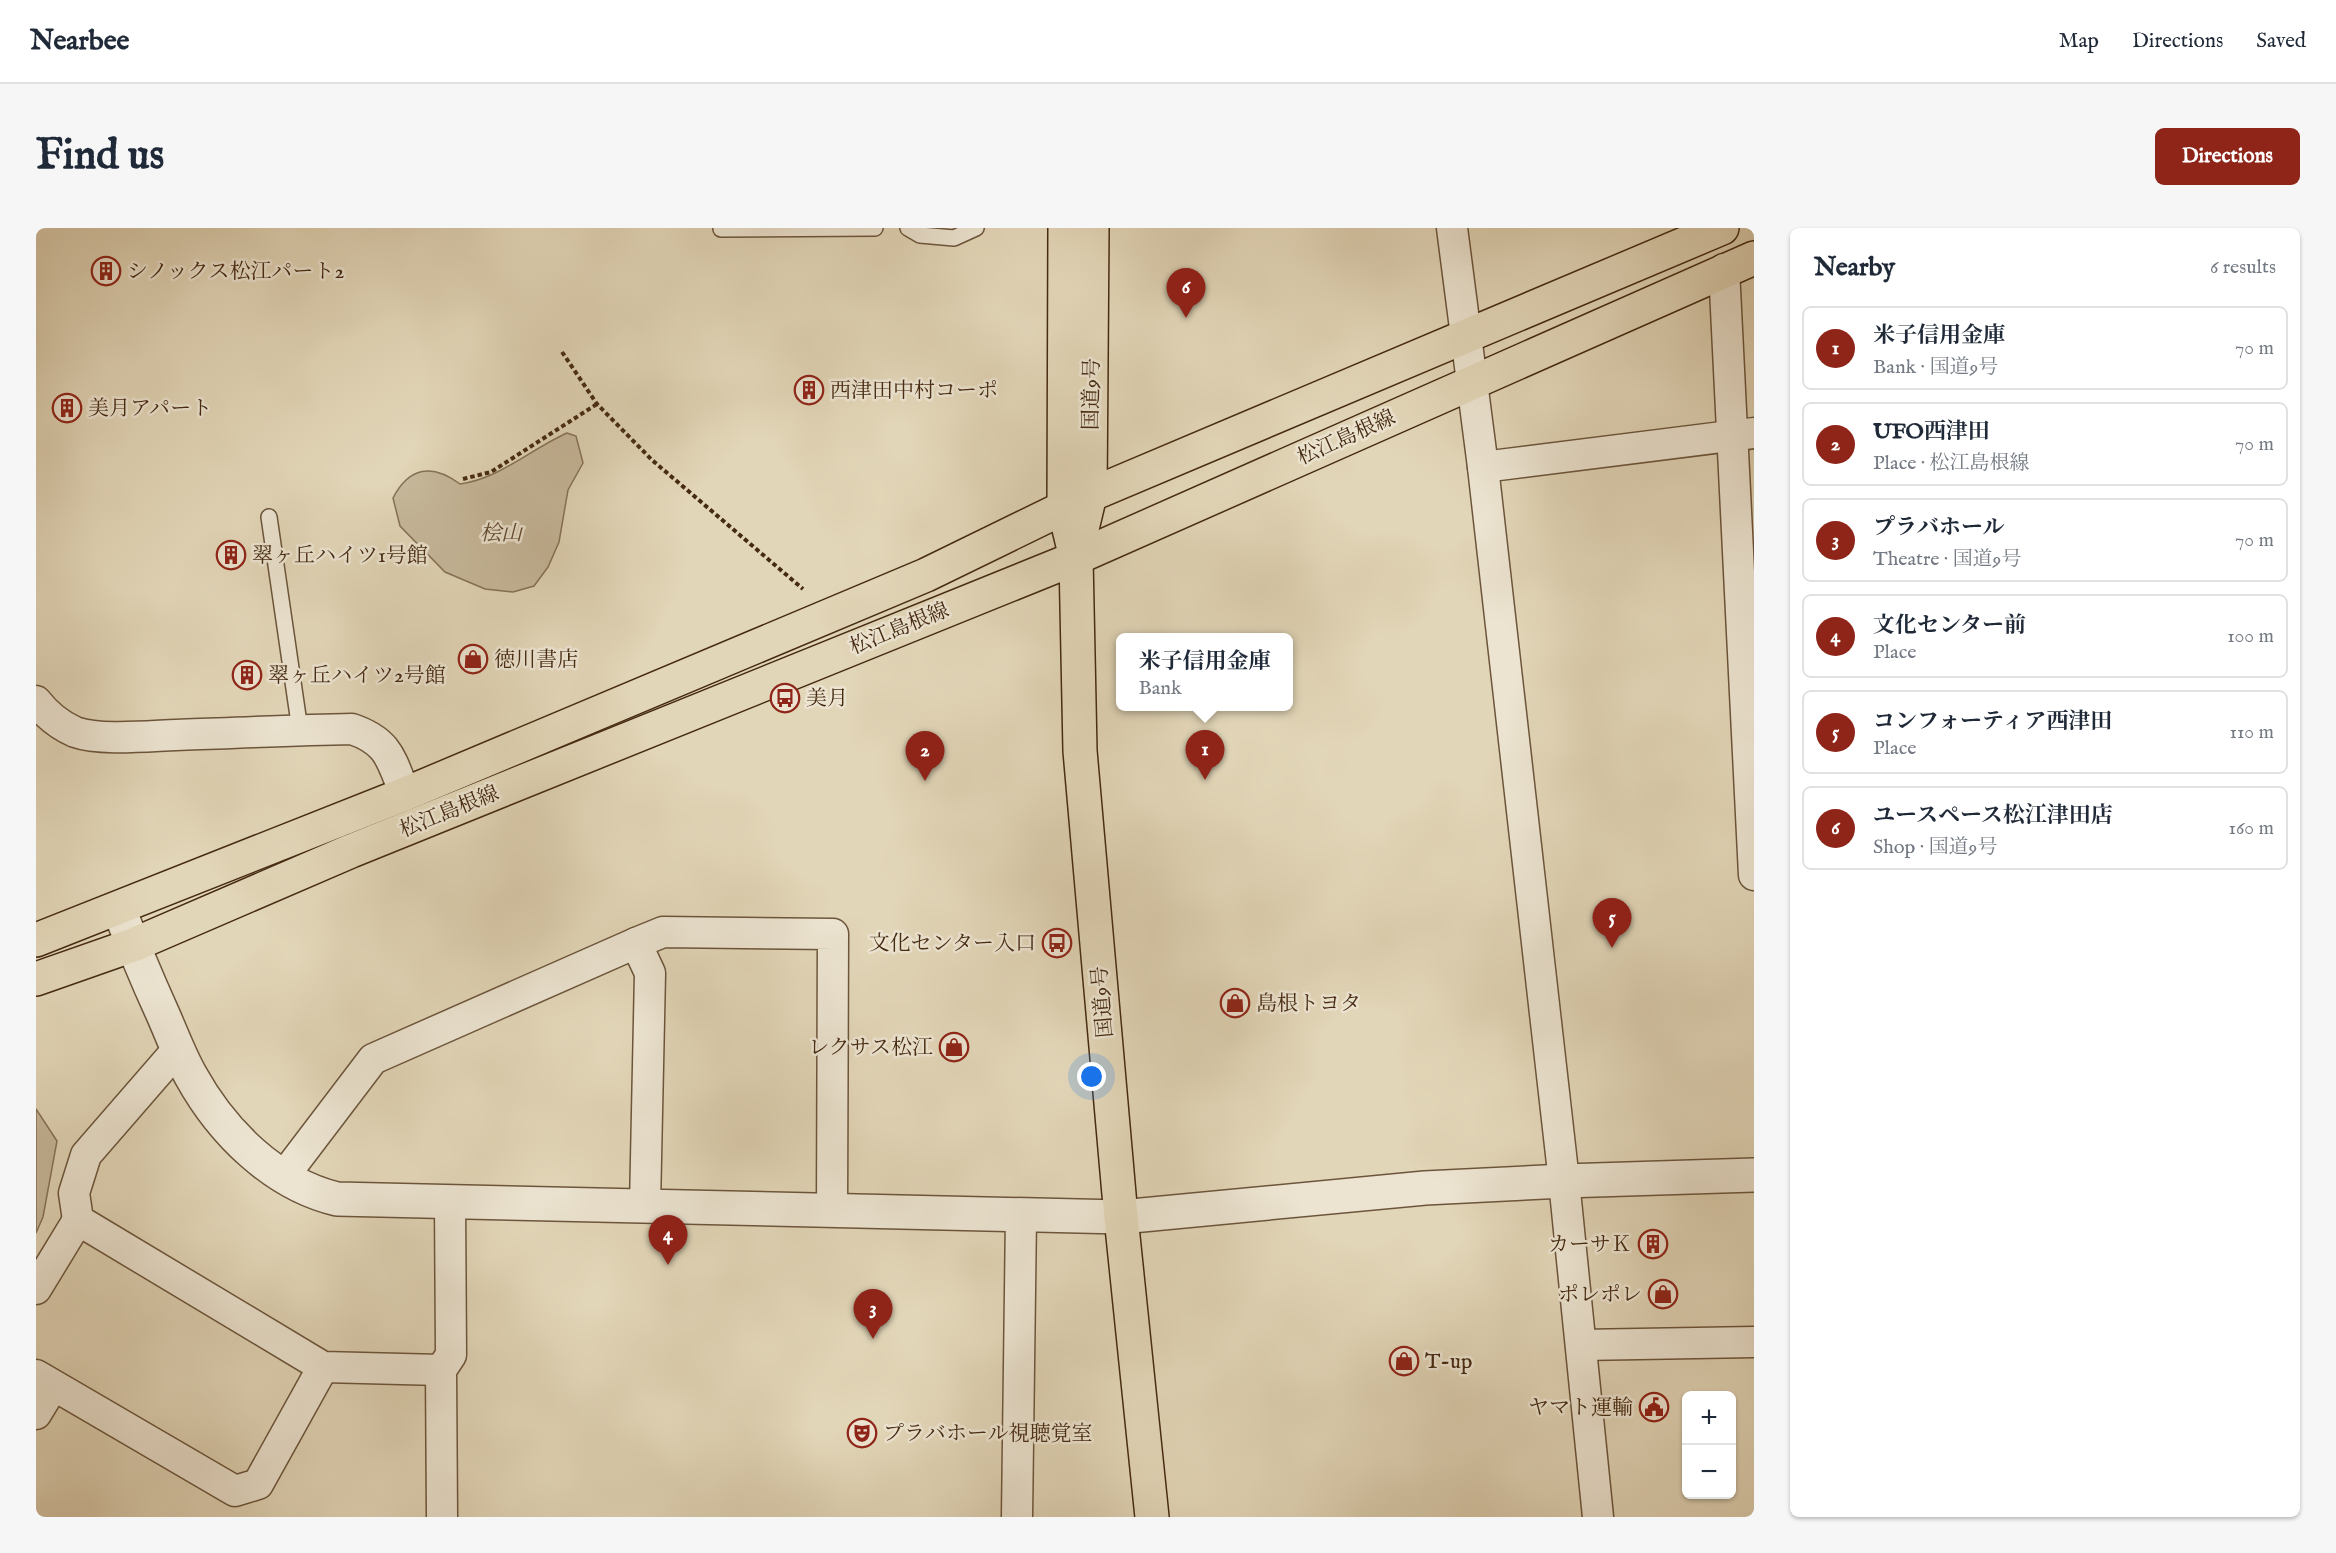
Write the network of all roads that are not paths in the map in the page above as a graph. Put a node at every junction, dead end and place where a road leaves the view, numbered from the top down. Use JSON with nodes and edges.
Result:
{"nodes":[{"id":1,"x":875,"y":228,"type":"edge"},
{"id":2,"x":908,"y":228,"type":"edge"},
{"id":3,"x":976,"y":228,"type":"edge"},
{"id":4,"x":1065,"y":228,"type":"edge"},
{"id":5,"x":1092,"y":228,"type":"edge"},
{"id":6,"x":1452,"y":228,"type":"edge"},
{"id":7,"x":721,"y":229,"type":"edge"},
{"id":8,"x":1711,"y":230,"type":"edge"},
{"id":9,"x":1754,"y":258,"type":"edge"},
{"id":10,"x":1724,"y":269,"type":"junction"},
{"id":11,"x":1465,"y":336,"type":"junction"},
{"id":12,"x":1472,"y":381,"type":"junction"},
{"id":13,"x":1743,"y":435,"type":"edge"},
{"id":14,"x":1483,"y":467,"type":"junction"},
{"id":15,"x":1077,"y":502,"type":"junction"},
{"id":16,"x":269,"y":517,"type":"dead end"},
{"id":17,"x":1076,"y":558,"type":"junction"},
{"id":18,"x":36,"y":700,"type":"edge"},
{"id":19,"x":300,"y":730,"type":"junction"},
{"id":20,"x":405,"y":795,"type":"junction"},
{"id":21,"x":1754,"y":876,"type":"edge"},
{"id":22,"x":119,"y":909,"type":"junction"},
{"id":23,"x":36,"y":940,"type":"edge"},
{"id":24,"x":636,"y":943,"type":"junction"},
{"id":25,"x":133,"y":945,"type":"junction"},
{"id":26,"x":36,"y":979,"type":"edge"},
{"id":27,"x":178,"y":1049,"type":"junction"},
{"id":28,"x":1754,"y":1175,"type":"edge"},
{"id":29,"x":284,"y":1176,"type":"junction"},
{"id":30,"x":1564,"y":1180,"type":"junction"},
{"id":31,"x":450,"y":1203,"type":"junction"},
{"id":32,"x":645,"y":1206,"type":"junction"},
{"id":33,"x":832,"y":1211,"type":"junction"},
{"id":34,"x":1021,"y":1215,"type":"junction"},
{"id":35,"x":1121,"y":1217,"type":"junction"},
{"id":36,"x":78,"y":1220,"type":"junction"},
{"id":37,"x":36,"y":1289,"type":"edge"},
{"id":38,"x":1754,"y":1342,"type":"edge"},
{"id":39,"x":1581,"y":1345,"type":"junction"},
{"id":40,"x":323,"y":1367,"type":"junction"},
{"id":41,"x":441,"y":1370,"type":"junction"},
{"id":42,"x":45,"y":1380,"type":"edge"},
{"id":43,"x":36,"y":1414,"type":"edge"},
{"id":44,"x":442,"y":1517,"type":"edge"},
{"id":45,"x":1017,"y":1517,"type":"edge"},
{"id":46,"x":1152,"y":1517,"type":"edge"},
{"id":47,"x":1598,"y":1517,"type":"edge"}],
"edges":[{"from":1,"to":7,"type":"lane"},
{"from":2,"to":3,"type":"lane"},
{"from":4,"to":15,"type":"main road","name":"国道9号"},
{"from":5,"to":15,"type":"main road","name":"国道9号"},
{"from":6,"to":11,"type":"street"},
{"from":8,"to":11,"type":"main road","name":"松江島根線"},
{"from":9,"to":10,"type":"main road","name":"松江島根線"},
{"from":10,"to":12,"type":"main road","name":"松江島根線"},
{"from":10,"to":13,"type":"street"},
{"from":11,"to":12,"type":"street"},
{"from":11,"to":15,"type":"main road","name":"松江島根線"},
{"from":12,"to":14,"type":"street"},
{"from":12,"to":17,"type":"main road","name":"松江島根線"},
{"from":13,"to":14,"type":"street"},
{"from":13,"to":21,"type":"street"},
{"from":14,"to":30,"type":"street"},
{"from":15,"to":17,"type":"main road","name":"国道9号"},
{"from":15,"to":20,"type":"main road","name":"松江島根線"},
{"from":16,"to":19,"type":"lane"},
{"from":17,"to":25,"type":"main road","name":"松江島根線"},
{"from":17,"to":35,"type":"main road","name":"国道9号"},
{"from":18,"to":19,"type":"street"},
{"from":19,"to":20,"type":"street"},
{"from":20,"to":22,"type":"main road","name":"松江島根線"},
{"from":22,"to":23,"type":"main road","name":"松江島根線"},
{"from":22,"to":25,"type":"street"},
{"from":24,"to":29,"type":"street"},
{"from":24,"to":32,"type":"street"},
{"from":24,"to":33,"type":"street"},
{"from":25,"to":26,"type":"main road","name":"松江島根線"},
{"from":25,"to":27,"type":"street"},
{"from":27,"to":29,"type":"street"},
{"from":27,"to":36,"type":"street"},
{"from":28,"to":30,"type":"street"},
{"from":29,"to":31,"type":"street"},
{"from":30,"to":35,"type":"street"},
{"from":30,"to":39,"type":"street"},
{"from":31,"to":32,"type":"street"},
{"from":31,"to":41,"type":"street"},
{"from":32,"to":33,"type":"street"},
{"from":33,"to":34,"type":"street"},
{"from":34,"to":35,"type":"street"},
{"from":34,"to":45,"type":"street"},
{"from":35,"to":46,"type":"main road","name":"国道9号"},
{"from":36,"to":37,"type":"street"},
{"from":36,"to":40,"type":"street"},
{"from":38,"to":39,"type":"street"},
{"from":39,"to":47,"type":"street"},
{"from":40,"to":41,"type":"street"},
{"from":40,"to":42,"type":"street"},
{"from":41,"to":44,"type":"street"},
{"from":42,"to":43,"type":"street"}]}
